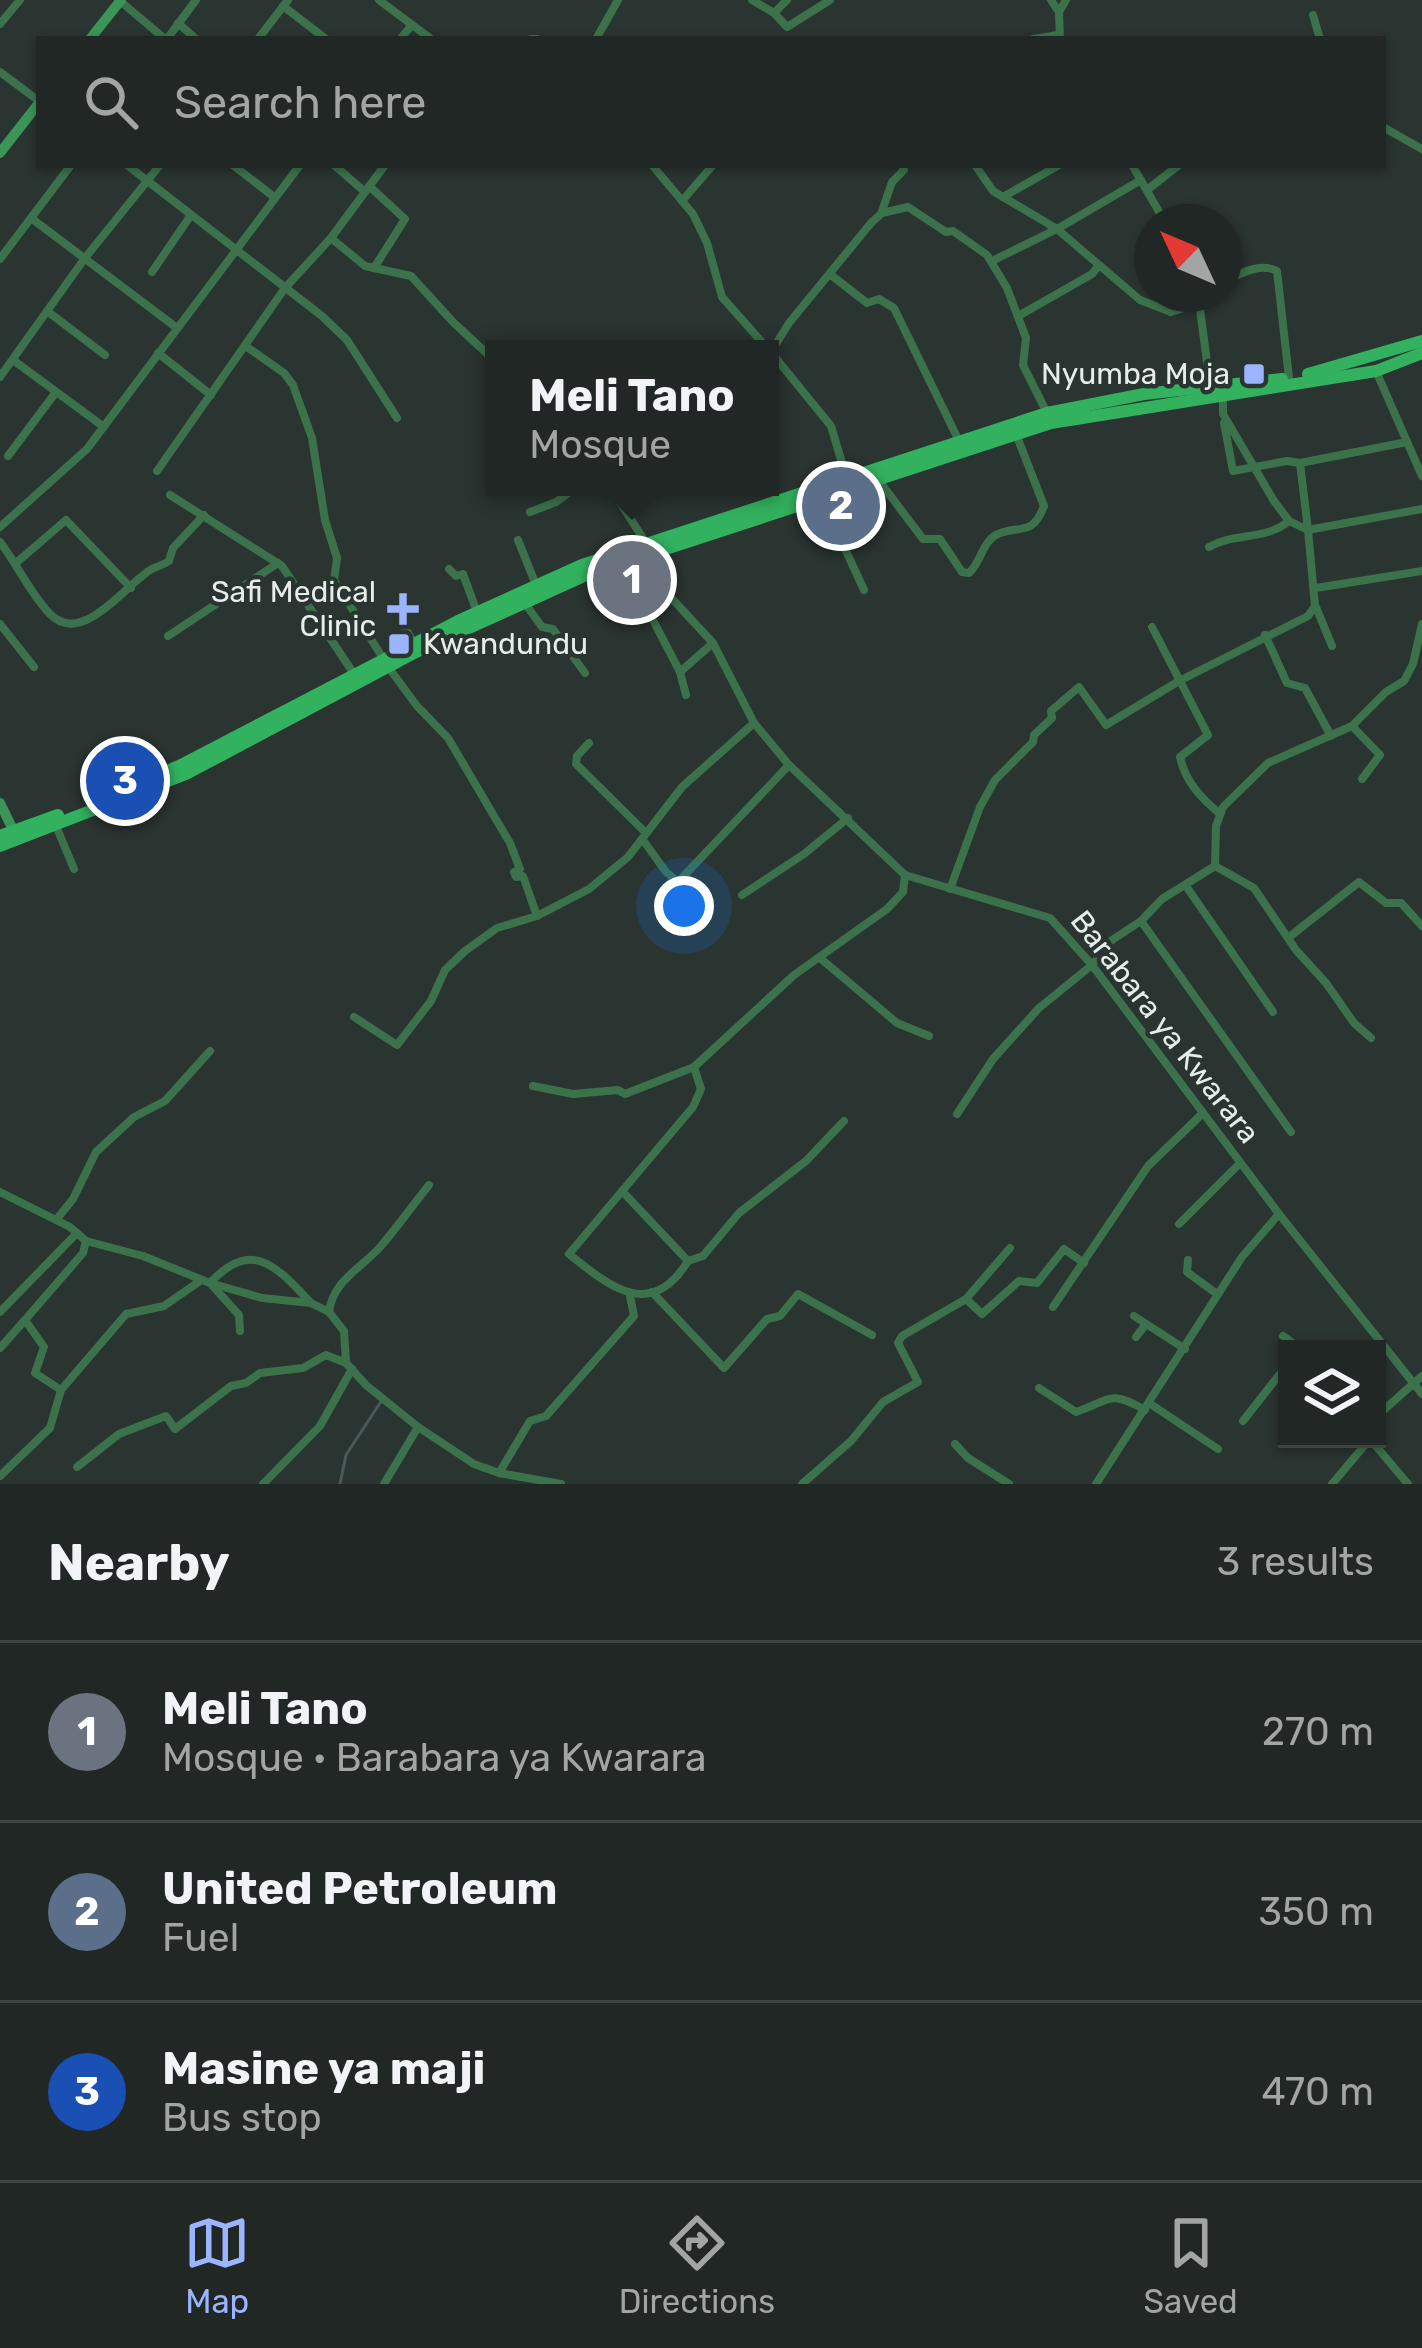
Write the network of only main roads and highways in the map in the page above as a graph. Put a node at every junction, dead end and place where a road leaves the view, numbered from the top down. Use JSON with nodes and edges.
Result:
{"nodes":[{"id":1,"x":1422,"y":341,"type":"edge"},
{"id":2,"x":1422,"y":353,"type":"edge"},
{"id":3,"x":1219,"y":390,"type":"junction"},
{"id":4,"x":847,"y":483,"type":"junction"},
{"id":5,"x":648,"y":550,"type":"junction"},
{"id":6,"x":564,"y":579,"type":"junction"},
{"id":7,"x":388,"y":664,"type":"junction"},
{"id":8,"x":11,"y":835,"type":"edge"},
{"id":9,"x":0,"y":846,"type":"edge"}],
"edges":[{"from":1,"to":3,"type":"main road"},
{"from":2,"to":3,"type":"main road"},
{"from":3,"to":4,"type":"main road"},
{"from":3,"to":4,"type":"main road"},
{"from":4,"to":5,"type":"main road"},
{"from":4,"to":5,"type":"main road"},
{"from":5,"to":6,"type":"main road"},
{"from":6,"to":7,"type":"main road"},
{"from":6,"to":7,"type":"main road"},
{"from":7,"to":8,"type":"main road"},
{"from":7,"to":8,"type":"main road"},
{"from":8,"to":9,"type":"main road"}]}
